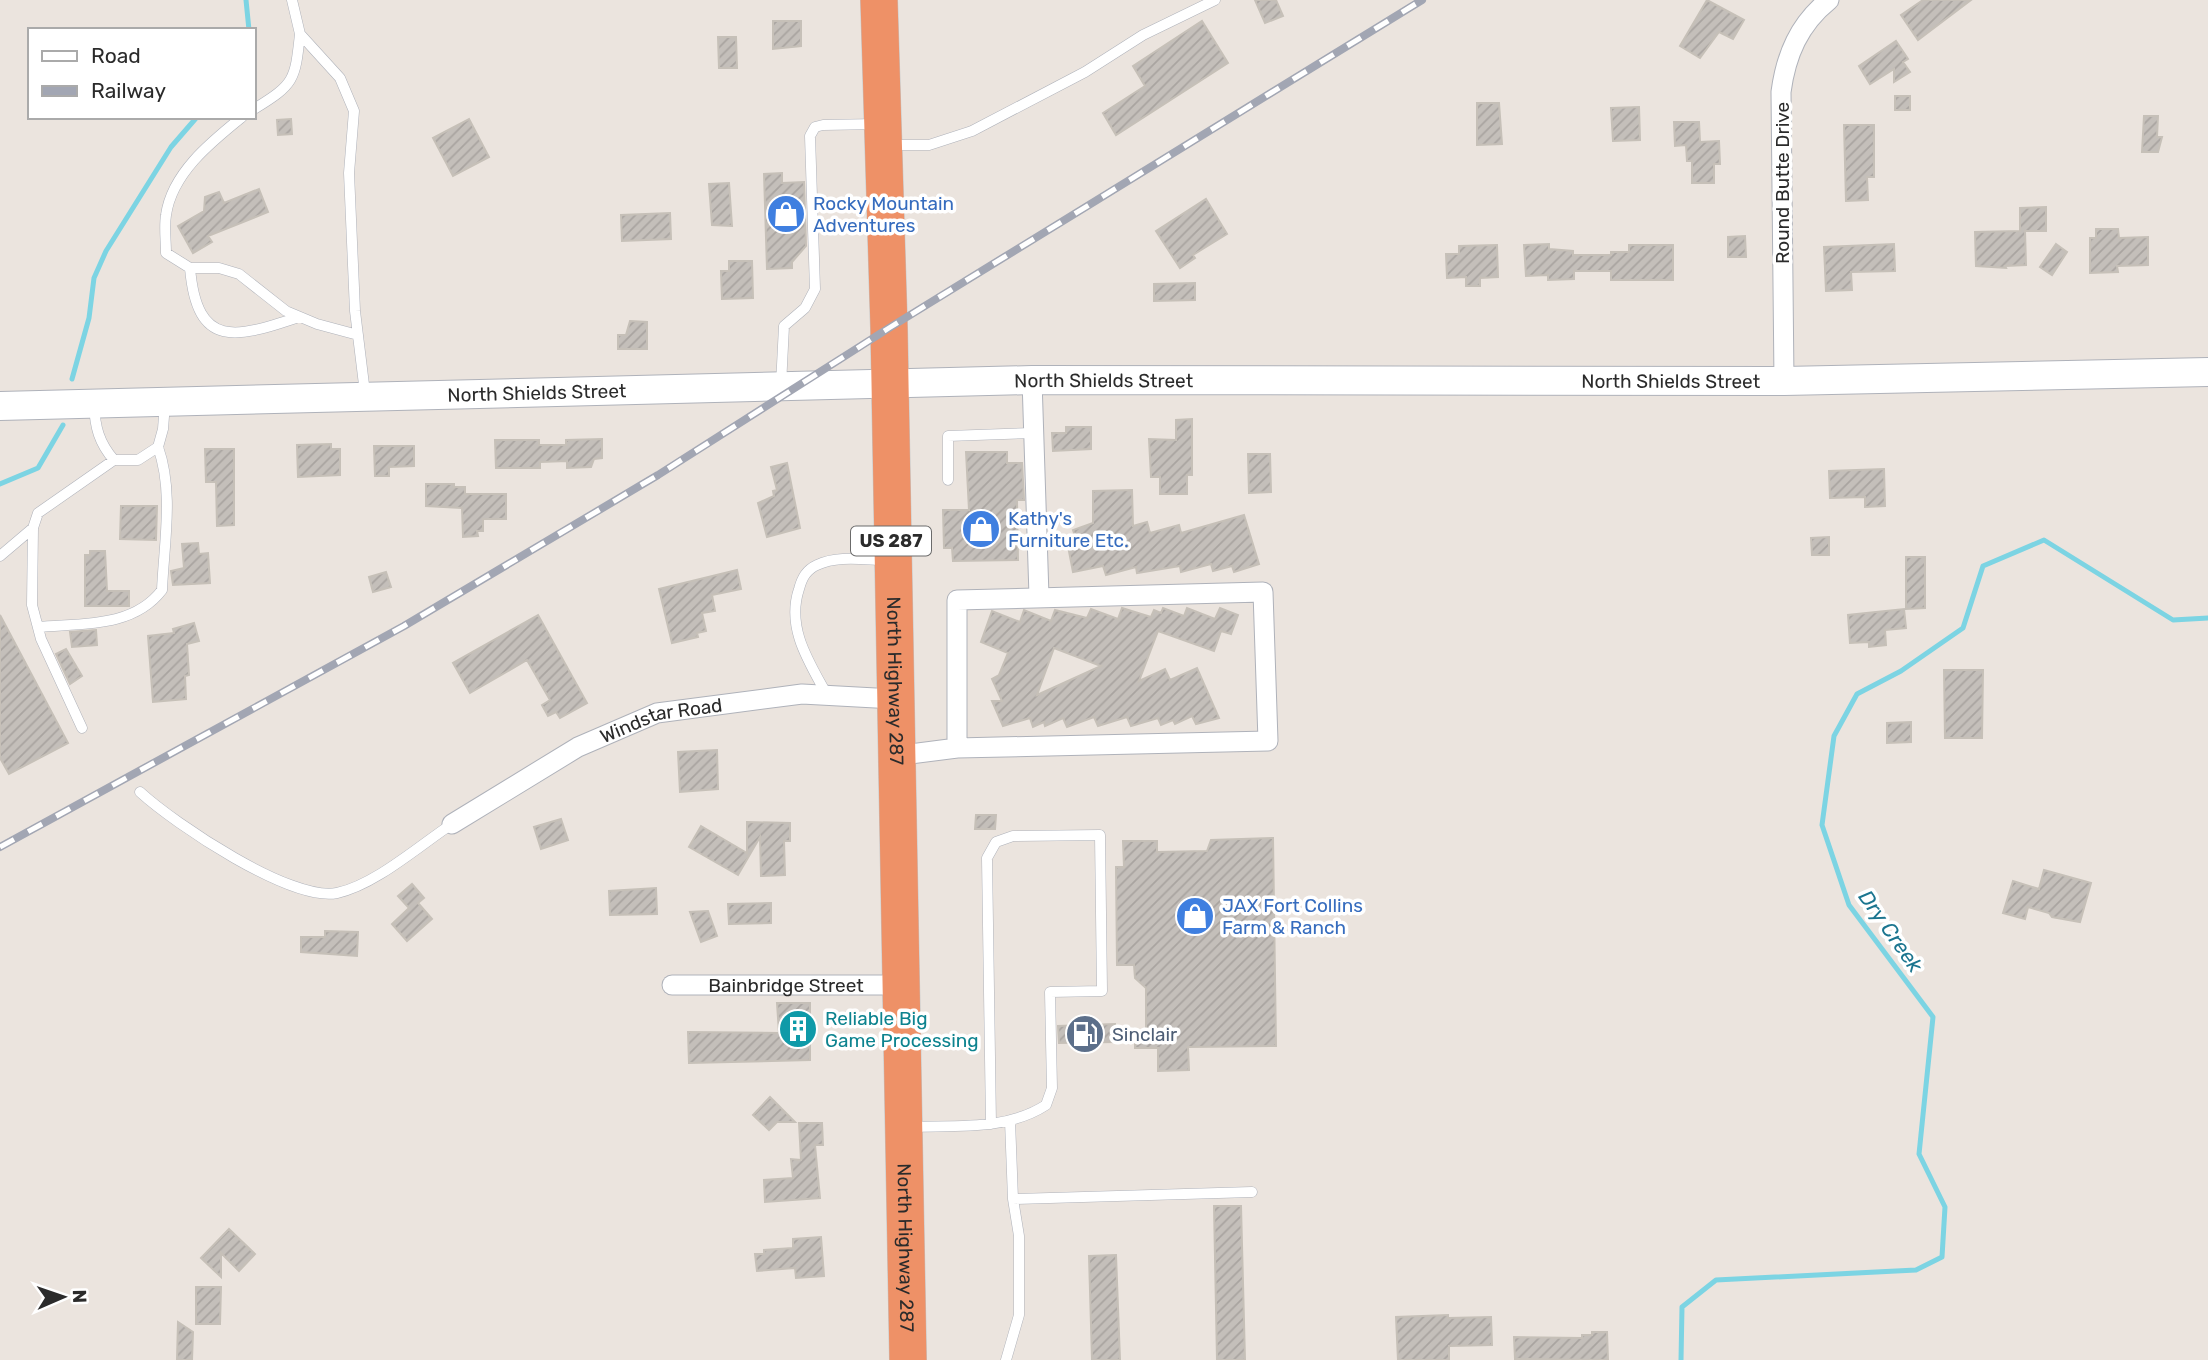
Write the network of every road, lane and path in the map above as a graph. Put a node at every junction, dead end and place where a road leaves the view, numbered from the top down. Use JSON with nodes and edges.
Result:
{"nodes":[{"id":1,"x":292,"y":0,"type":"edge"},
{"id":2,"x":879,"y":0,"type":"edge"},
{"id":3,"x":1215,"y":0,"type":"edge"},
{"id":4,"x":1829,"y":0,"type":"edge"},
{"id":5,"x":300,"y":34,"type":"junction"},
{"id":6,"x":256,"y":108,"type":"edge"},
{"id":7,"x":240,"y":119,"type":"edge"},
{"id":8,"x":882,"y":135,"type":"junction"},
{"id":9,"x":190,"y":268,"type":"junction"},
{"id":10,"x":299,"y":317,"type":"junction"},
{"id":11,"x":358,"y":335,"type":"junction"},
{"id":12,"x":2208,"y":372,"type":"edge"},
{"id":13,"x":1031,"y":380,"type":"junction"},
{"id":14,"x":1784,"y":381,"type":"junction"},
{"id":15,"x":889,"y":383,"type":"junction"},
{"id":16,"x":781,"y":387,"type":"junction"},
{"id":17,"x":365,"y":397,"type":"junction"},
{"id":18,"x":165,"y":402,"type":"junction"},
{"id":19,"x":94,"y":404,"type":"junction"},
{"id":20,"x":0,"y":406,"type":"edge"},
{"id":21,"x":1033,"y":433,"type":"junction"},
{"id":22,"x":158,"y":447,"type":"junction"},
{"id":23,"x":114,"y":460,"type":"junction"},
{"id":24,"x":948,"y":480,"type":"dead end"},
{"id":25,"x":33,"y":528,"type":"junction"},
{"id":26,"x":0,"y":556,"type":"edge"},
{"id":27,"x":892,"y":560,"type":"junction"},
{"id":28,"x":1039,"y":596,"type":"junction"},
{"id":29,"x":38,"y":627,"type":"junction"},
{"id":30,"x":827,"y":695,"type":"junction"},
{"id":31,"x":894,"y":698,"type":"junction"},
{"id":32,"x":82,"y":728,"type":"dead end"},
{"id":33,"x":957,"y":748,"type":"junction"},
{"id":34,"x":895,"y":756,"type":"junction"},
{"id":35,"x":140,"y":793,"type":"dead end"},
{"id":36,"x":452,"y":824,"type":"joint"},
{"id":37,"x":672,"y":985,"type":"dead end"},
{"id":38,"x":902,"y":985,"type":"junction"},
{"id":39,"x":1010,"y":1121,"type":"junction"},
{"id":40,"x":991,"y":1124,"type":"junction"},
{"id":41,"x":905,"y":1127,"type":"junction"},
{"id":42,"x":1252,"y":1192,"type":"dead end"},
{"id":43,"x":1013,"y":1199,"type":"junction"},
{"id":44,"x":908,"y":1360,"type":"edge"},
{"id":45,"x":1006,"y":1360,"type":"edge"}],
"edges":[{"from":1,"to":5,"type":"lane"},
{"from":2,"to":8,"type":"highway","name":"North Highway 287","number":"US 287"},
{"from":3,"to":8,"type":"lane"},
{"from":4,"to":14,"type":"street","name":"Round Butte Drive"},
{"from":5,"to":6,"type":"lane"},
{"from":5,"to":11,"type":"lane"},
{"from":7,"to":9,"type":"lane"},
{"from":8,"to":15,"type":"highway","name":"North Highway 287","number":"US 287"},
{"from":8,"to":16,"type":"lane"},
{"from":9,"to":10,"type":"lane"},
{"from":9,"to":10,"type":"lane"},
{"from":10,"to":11,"type":"lane"},
{"from":11,"to":17,"type":"lane"},
{"from":12,"to":14,"type":"street","name":"North Shields Street"},
{"from":13,"to":14,"type":"street","name":"North Shields Street"},
{"from":13,"to":15,"type":"street","name":"North Shields Street"},
{"from":13,"to":21,"type":"street"},
{"from":15,"to":16,"type":"street","name":"North Shields Street"},
{"from":15,"to":27,"type":"highway","name":"North Highway 287","number":"US 287"},
{"from":16,"to":17,"type":"street","name":"North Shields Street"},
{"from":17,"to":18,"type":"street","name":"North Shields Street"},
{"from":18,"to":19,"type":"street","name":"North Shields Street"},
{"from":18,"to":22,"type":"lane"},
{"from":19,"to":20,"type":"street","name":"North Shields Street"},
{"from":19,"to":23,"type":"lane"},
{"from":21,"to":24,"type":"lane"},
{"from":21,"to":28,"type":"street"},
{"from":22,"to":23,"type":"lane"},
{"from":22,"to":29,"type":"lane"},
{"from":23,"to":25,"type":"lane"},
{"from":25,"to":26,"type":"lane"},
{"from":25,"to":29,"type":"lane"},
{"from":27,"to":30,"type":"lane"},
{"from":27,"to":31,"type":"highway","name":"North Highway 287","number":"US 287"},
{"from":28,"to":33,"type":"street"},
{"from":28,"to":33,"type":"street"},
{"from":29,"to":32,"type":"lane"},
{"from":30,"to":31,"type":"street","name":"Windstar Road"},
{"from":30,"to":36,"type":"street","name":"Windstar Road"},
{"from":31,"to":34,"type":"highway","name":"North Highway 287","number":"US 287"},
{"from":33,"to":34,"type":"street"},
{"from":34,"to":38,"type":"highway","name":"North Highway 287","number":"US 287"},
{"from":35,"to":36,"type":"lane"},
{"from":37,"to":38,"type":"street","name":"Bainbridge Street"},
{"from":38,"to":41,"type":"highway","name":"North Highway 287","number":"US 287"},
{"from":39,"to":40,"type":"lane"},
{"from":39,"to":40,"type":"lane"},
{"from":39,"to":43,"type":"lane"},
{"from":40,"to":41,"type":"lane"},
{"from":41,"to":44,"type":"highway","name":"North Highway 287","number":"US 287"},
{"from":42,"to":43,"type":"lane"},
{"from":43,"to":45,"type":"lane"}]}
